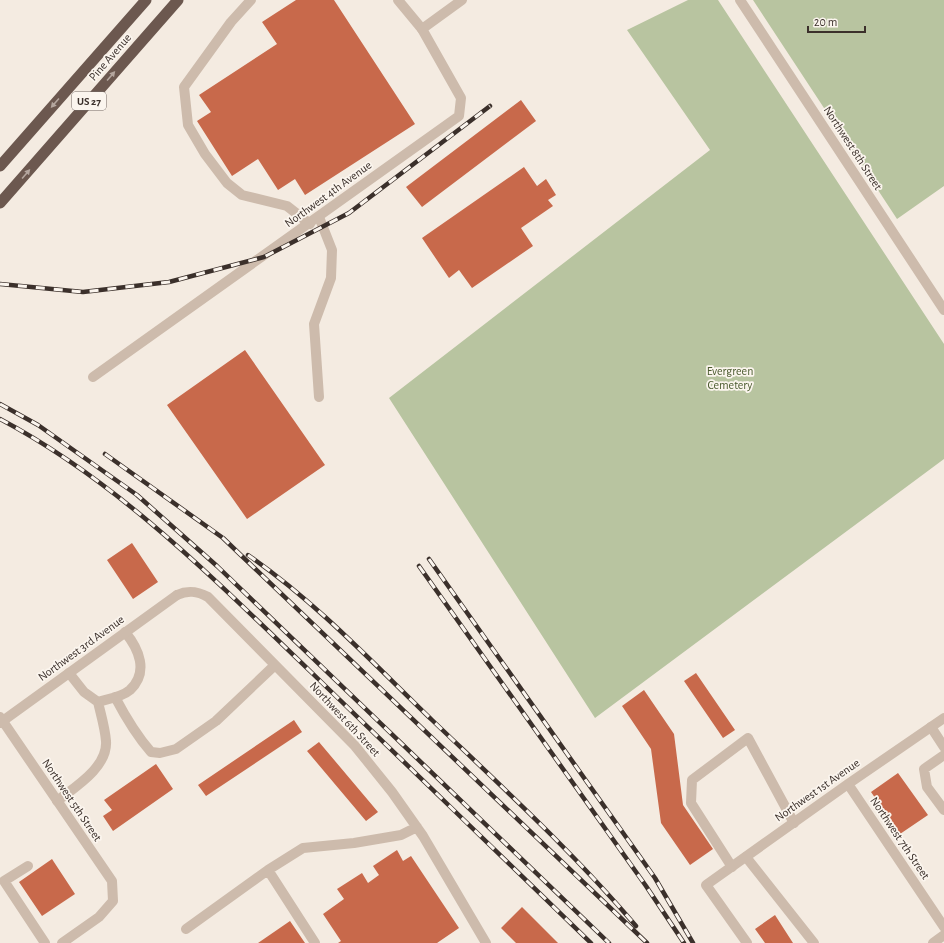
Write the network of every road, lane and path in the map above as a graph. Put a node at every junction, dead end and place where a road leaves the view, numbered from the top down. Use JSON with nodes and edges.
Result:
{"nodes":[{"id":1,"x":146,"y":0,"type":"edge"},
{"id":2,"x":178,"y":0,"type":"edge"},
{"id":3,"x":251,"y":0,"type":"edge"},
{"id":4,"x":398,"y":0,"type":"edge"},
{"id":5,"x":462,"y":0,"type":"edge"},
{"id":6,"x":740,"y":0,"type":"edge"},
{"id":7,"x":422,"y":29,"type":"junction"},
{"id":8,"x":0,"y":166,"type":"edge"},
{"id":9,"x":0,"y":203,"type":"edge"},
{"id":10,"x":319,"y":217,"type":"junction"},
{"id":11,"x":310,"y":224,"type":"junction"},
{"id":12,"x":944,"y":310,"type":"edge"},
{"id":13,"x":93,"y":378,"type":"dead end"},
{"id":14,"x":319,"y":397,"type":"dead end"},
{"id":15,"x":177,"y":595,"type":"joint"},
{"id":16,"x":125,"y":632,"type":"junction"},
{"id":17,"x":275,"y":665,"type":"junction"},
{"id":18,"x":69,"y":673,"type":"junction"},
{"id":19,"x":115,"y":697,"type":"junction"},
{"id":20,"x":98,"y":702,"type":"junction"},
{"id":21,"x":944,"y":718,"type":"edge"},
{"id":22,"x":1,"y":720,"type":"edge"},
{"id":23,"x":930,"y":727,"type":"junction"},
{"id":24,"x":944,"y":747,"type":"edge"},
{"id":25,"x":944,"y":754,"type":"edge"},
{"id":26,"x":848,"y":784,"type":"junction"},
{"id":27,"x":57,"y":801,"type":"junction"},
{"id":28,"x":944,"y":810,"type":"edge"},
{"id":29,"x":794,"y":823,"type":"junction"},
{"id":30,"x":417,"y":827,"type":"junction"},
{"id":31,"x":746,"y":857,"type":"junction"},
{"id":32,"x":28,"y":866,"type":"dead end"},
{"id":33,"x":732,"y":867,"type":"junction"},
{"id":34,"x":268,"y":870,"type":"junction"},
{"id":35,"x":942,"y":921,"type":"edge"},
{"id":36,"x":186,"y":929,"type":"dead end"},
{"id":37,"x":944,"y":935,"type":"edge"},
{"id":38,"x":45,"y":943,"type":"edge"},
{"id":39,"x":63,"y":943,"type":"edge"},
{"id":40,"x":315,"y":943,"type":"edge"},
{"id":41,"x":486,"y":943,"type":"edge"},
{"id":42,"x":747,"y":943,"type":"edge"},
{"id":43,"x":814,"y":943,"type":"edge"},
{"id":44,"x":933,"y":943,"type":"edge"}],
"edges":[{"from":1,"to":8,"type":"highway","name":"Pine Avenue","number":"US 27","one_way":true},
{"from":9,"to":2,"type":"highway","name":"Pine Avenue","number":"US 27","one_way":true},
{"from":3,"to":11,"type":"street"},
{"from":4,"to":7,"type":"street","name":"Northwest 4th Avenue"},
{"from":5,"to":7,"type":"street"},
{"from":6,"to":12,"type":"street","name":"Northwest 8th Street"},
{"from":7,"to":10,"type":"street","name":"Northwest 4th Avenue"},
{"from":10,"to":11,"type":"street","name":"Northwest 4th Avenue"},
{"from":10,"to":14,"type":"street"},
{"from":11,"to":13,"type":"street","name":"Northwest 4th Avenue"},
{"from":15,"to":16,"type":"street","name":"Northwest 3rd Avenue"},
{"from":15,"to":17,"type":"street","name":"Northwest 6th Street"},
{"from":16,"to":18,"type":"street","name":"Northwest 3rd Avenue"},
{"from":16,"to":19,"type":"street"},
{"from":17,"to":19,"type":"street"},
{"from":17,"to":30,"type":"street","name":"Northwest 6th Street"},
{"from":18,"to":20,"type":"street"},
{"from":18,"to":22,"type":"street","name":"Northwest 3rd Avenue"},
{"from":19,"to":20,"type":"street"},
{"from":20,"to":27,"type":"street"},
{"from":21,"to":23,"type":"street","name":"Northwest 1st Avenue"},
{"from":22,"to":27,"type":"street","name":"Northwest 5th Street"},
{"from":23,"to":24,"type":"street"},
{"from":23,"to":26,"type":"street","name":"Northwest 1st Avenue"},
{"from":25,"to":28,"type":"street"},
{"from":26,"to":29,"type":"street","name":"Northwest 1st Avenue"},
{"from":26,"to":35,"type":"street","name":"Northwest 7th Street"},
{"from":27,"to":39,"type":"street","name":"Northwest 5th Street"},
{"from":29,"to":31,"type":"street","name":"Northwest 1st Avenue"},
{"from":29,"to":33,"type":"street"},
{"from":30,"to":34,"type":"street"},
{"from":30,"to":41,"type":"street","name":"Northwest 6th Street"},
{"from":31,"to":33,"type":"street","name":"Northwest 1st Avenue"},
{"from":31,"to":43,"type":"street"},
{"from":32,"to":38,"type":"street"},
{"from":33,"to":42,"type":"street","name":"Northwest 1st Avenue"},
{"from":34,"to":36,"type":"street"},
{"from":34,"to":40,"type":"street"},
{"from":37,"to":44,"type":"street"}]}
